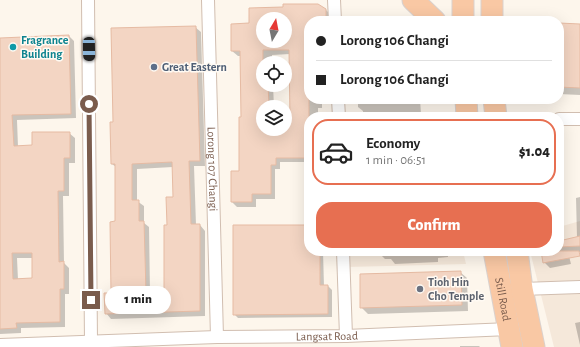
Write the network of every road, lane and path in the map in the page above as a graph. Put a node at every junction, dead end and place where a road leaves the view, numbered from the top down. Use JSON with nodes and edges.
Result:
{"nodes":[{"id":1,"x":88,"y":0,"type":"edge"},
{"id":2,"x":208,"y":0,"type":"edge"},
{"id":3,"x":334,"y":0,"type":"edge"},
{"id":4,"x":413,"y":0,"type":"edge"},
{"id":5,"x":463,"y":0,"type":"edge"},
{"id":6,"x":492,"y":0,"type":"edge"},
{"id":7,"x":335,"y":16,"type":"edge"},
{"id":8,"x":430,"y":16,"type":"edge"},
{"id":9,"x":463,"y":16,"type":"edge"},
{"id":10,"x":492,"y":16,"type":"edge"},
{"id":11,"x":564,"y":119,"type":"edge"},
{"id":12,"x":580,"y":119,"type":"edge"},
{"id":13,"x":343,"y":256,"type":"edge"},
{"id":14,"x":495,"y":256,"type":"edge"},
{"id":15,"x":518,"y":256,"type":"edge"},
{"id":16,"x":580,"y":287,"type":"edge"},
{"id":17,"x":522,"y":290,"type":"junction"},
{"id":18,"x":346,"y":336,"type":"junction"},
{"id":19,"x":217,"y":337,"type":"junction"},
{"id":20,"x":511,"y":338,"type":"edge"},
{"id":21,"x":91,"y":342,"type":"junction"},
{"id":22,"x":0,"y":344,"type":"edge"},
{"id":23,"x":534,"y":347,"type":"edge"}],
"edges":[{"from":1,"to":21,"type":"street"},
{"from":2,"to":19,"type":"street","name":"Lorong 107 Changi"},
{"from":3,"to":7,"type":"street"},
{"from":4,"to":8,"type":"highway"},
{"from":5,"to":9,"type":"highway"},
{"from":6,"to":10,"type":"highway"},
{"from":11,"to":12,"type":"street"},
{"from":13,"to":18,"type":"street"},
{"from":14,"to":20,"type":"highway","name":"Still Road"},
{"from":15,"to":17,"type":"highway","name":"Still Road"},
{"from":16,"to":17,"type":"street"},
{"from":17,"to":23,"type":"highway","name":"Still Road"},
{"from":18,"to":19,"type":"street","name":"Langsat Road"},
{"from":18,"to":20,"type":"street","name":"Langsat Road"},
{"from":19,"to":21,"type":"street","name":"Langsat Road"},
{"from":21,"to":22,"type":"street","name":"Langsat Road"}]}
